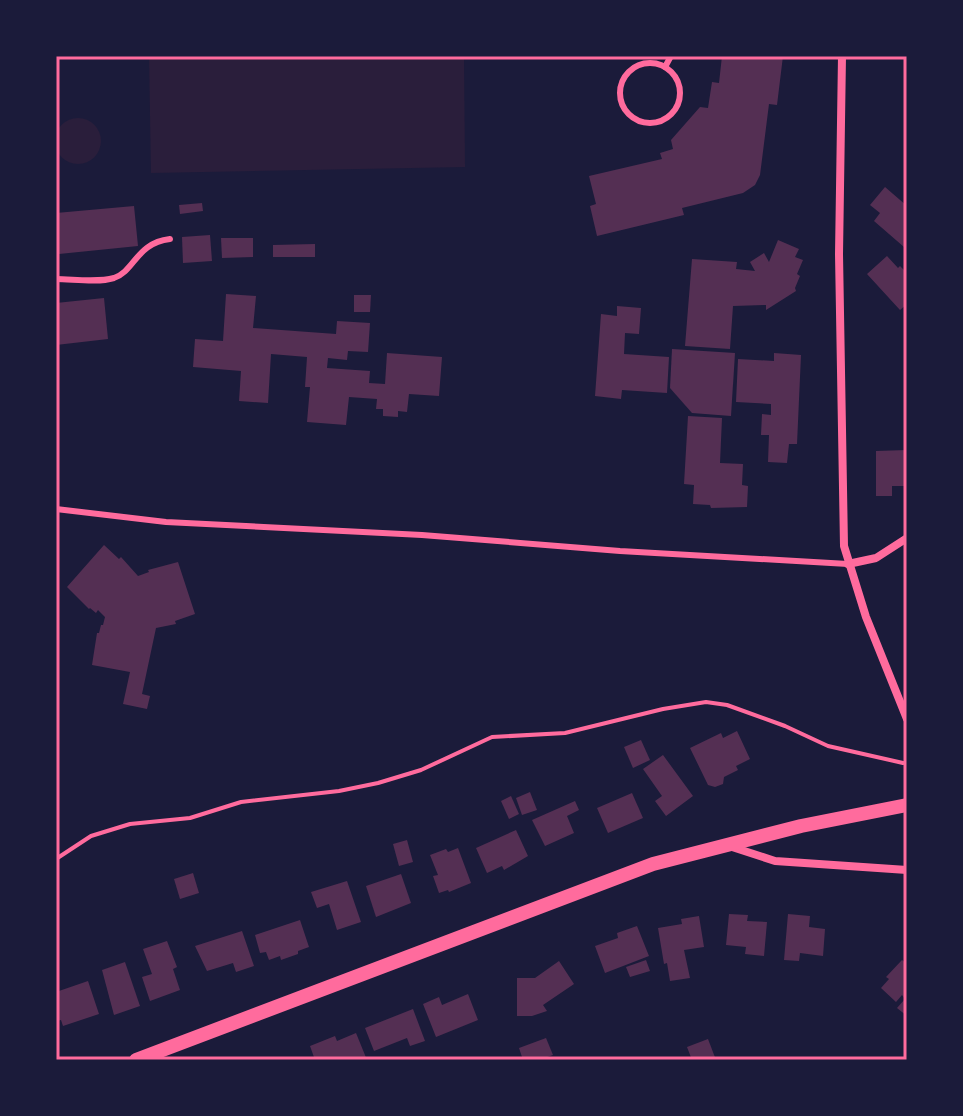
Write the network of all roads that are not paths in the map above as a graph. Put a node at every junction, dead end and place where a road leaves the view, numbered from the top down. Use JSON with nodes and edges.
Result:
{"nodes":[{"id":1,"x":671,"y":56,"type":"edge"},
{"id":2,"x":842,"y":56,"type":"edge"},
{"id":3,"x":665,"y":67,"type":"junction"},
{"id":4,"x":170,"y":239,"type":"dead end"},
{"id":5,"x":56,"y":279,"type":"edge"},
{"id":6,"x":56,"y":509,"type":"edge"},
{"id":7,"x":907,"y":538,"type":"edge"},
{"id":8,"x":848,"y":564,"type":"junction"},
{"id":9,"x":907,"y":719,"type":"edge"},
{"id":10,"x":907,"y":805,"type":"edge"},
{"id":11,"x":724,"y":844,"type":"junction"},
{"id":12,"x":907,"y":870,"type":"edge"},
{"id":13,"x":136,"y":1060,"type":"edge"}],
"edges":[{"from":1,"to":3,"type":"lane"},
{"from":2,"to":8,"type":"street"},
{"from":3,"to":3,"type":"lane"},
{"from":4,"to":5,"type":"lane"},
{"from":6,"to":8,"type":"lane"},
{"from":7,"to":8,"type":"street"},
{"from":8,"to":9,"type":"street"},
{"from":10,"to":11,"type":"street"},
{"from":11,"to":12,"type":"street"},
{"from":11,"to":13,"type":"street"}]}
